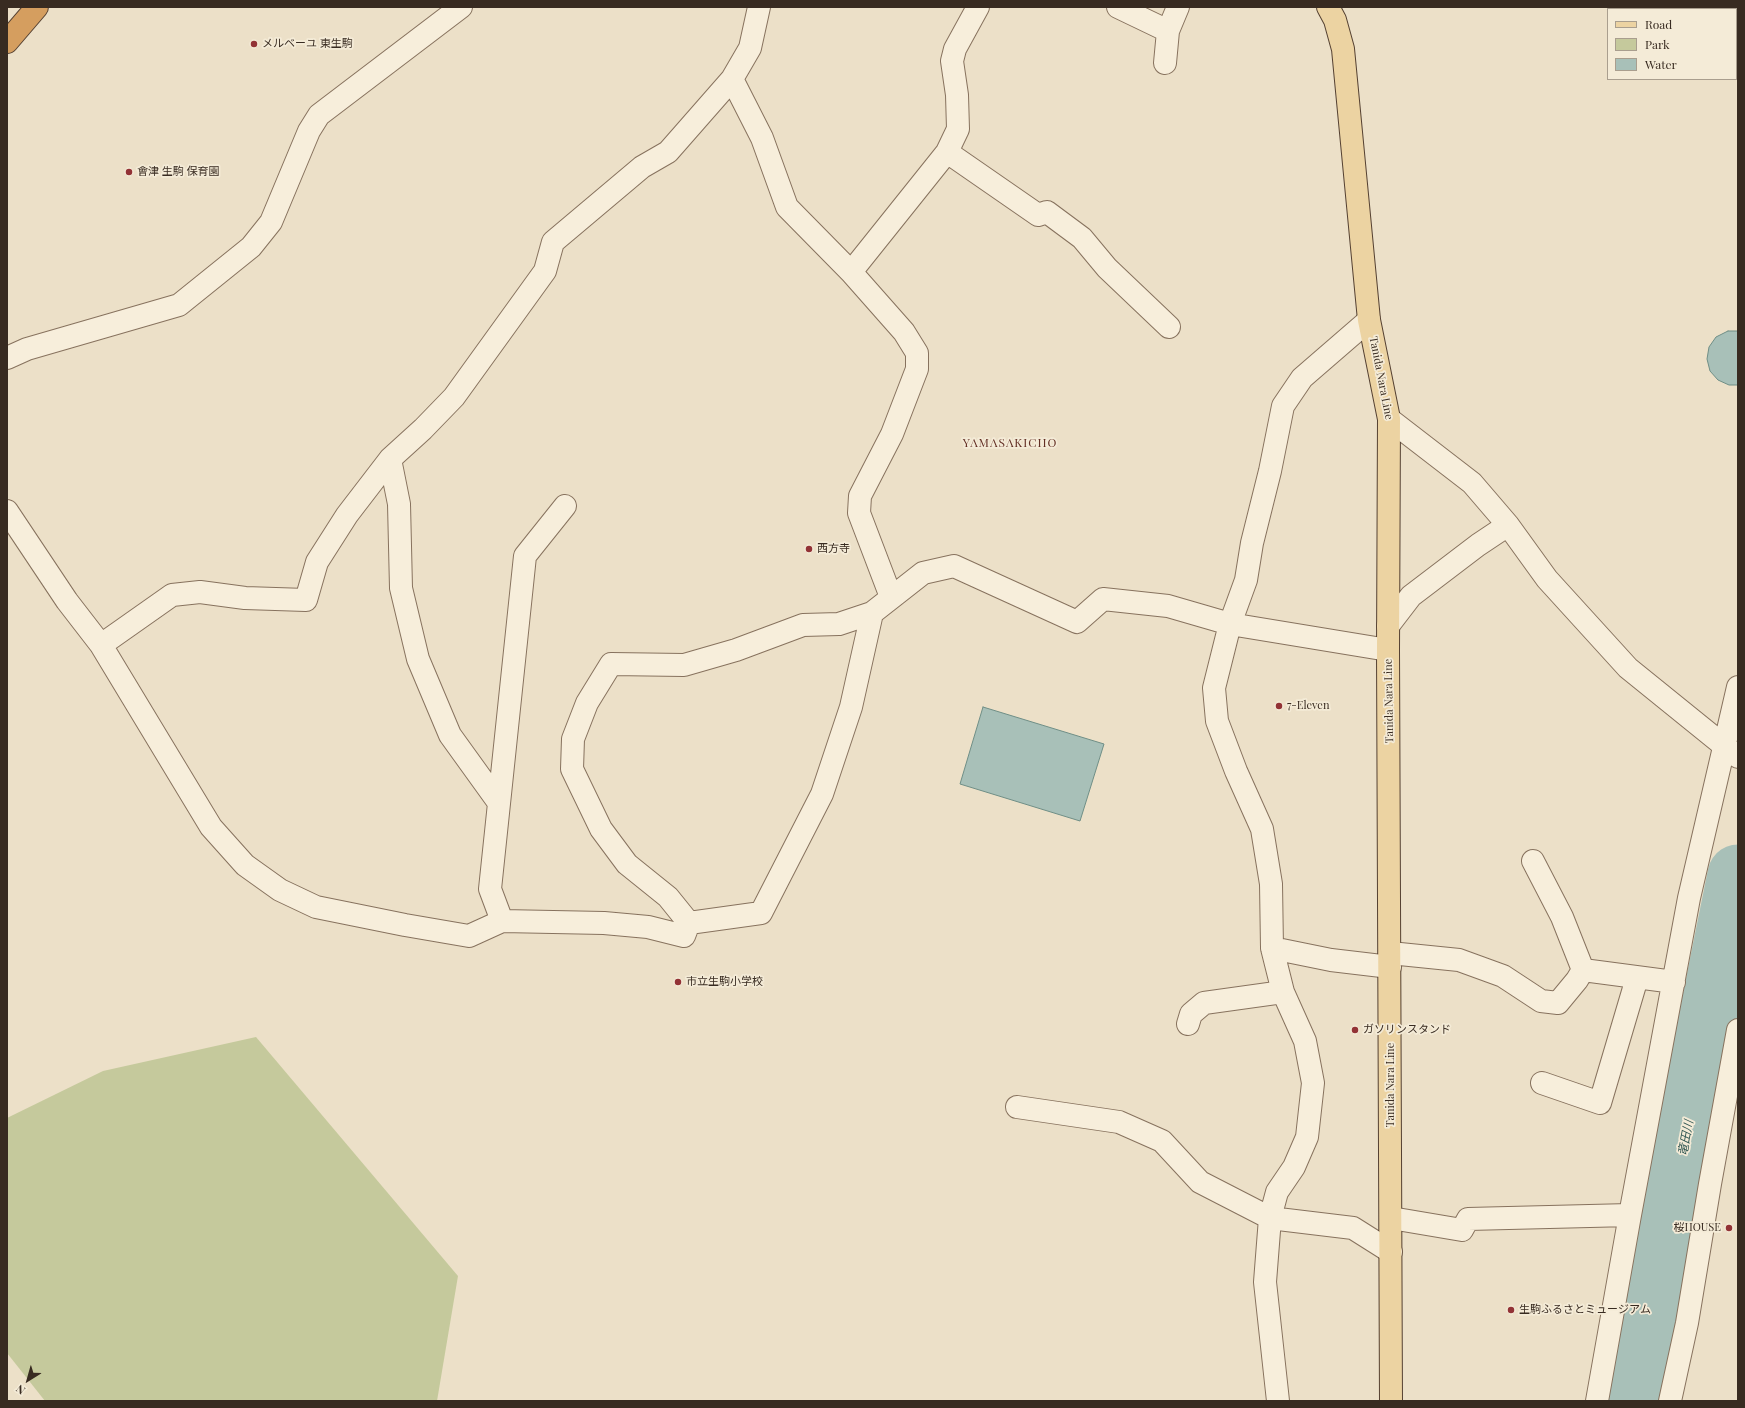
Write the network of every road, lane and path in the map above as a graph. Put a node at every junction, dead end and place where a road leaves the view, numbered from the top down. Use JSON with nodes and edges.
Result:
{"nodes":[{"id":1,"x":37,"y":7,"type":"edge"},
{"id":2,"x":461,"y":7,"type":"edge"},
{"id":3,"x":759,"y":7,"type":"edge"},
{"id":4,"x":978,"y":7,"type":"edge"},
{"id":5,"x":1118,"y":7,"type":"edge"},
{"id":6,"x":1178,"y":7,"type":"edge"},
{"id":7,"x":1328,"y":7,"type":"edge"},
{"id":8,"x":1168,"y":31,"type":"junction"},
{"id":9,"x":7,"y":42,"type":"edge"},
{"id":10,"x":1165,"y":63,"type":"dead end"},
{"id":11,"x":732,"y":79,"type":"junction"},
{"id":12,"x":947,"y":152,"type":"junction"},
{"id":13,"x":851,"y":272,"type":"junction"},
{"id":14,"x":1369,"y":320,"type":"junction"},
{"id":15,"x":1169,"y":327,"type":"dead end"},
{"id":16,"x":7,"y":358,"type":"edge"},
{"id":17,"x":1389,"y":419,"type":"junction"},
{"id":18,"x":390,"y":459,"type":"junction"},
{"id":19,"x":565,"y":506,"type":"dead end"},
{"id":20,"x":7,"y":511,"type":"edge"},
{"id":21,"x":1508,"y":525,"type":"junction"},
{"id":22,"x":891,"y":597,"type":"junction"},
{"id":23,"x":872,"y":613,"type":"junction"},
{"id":24,"x":1230,"y":624,"type":"junction"},
{"id":25,"x":1388,"y":626,"type":"junction"},
{"id":26,"x":101,"y":645,"type":"junction"},
{"id":27,"x":1388,"y":650,"type":"junction"},
{"id":28,"x":1738,"y":687,"type":"edge"},
{"id":29,"x":1732,"y":752,"type":"edge"},
{"id":30,"x":499,"y":803,"type":"junction"},
{"id":31,"x":1533,"y":861,"type":"dead end"},
{"id":32,"x":502,"y":921,"type":"junction"},
{"id":33,"x":689,"y":923,"type":"junction"},
{"id":34,"x":1272,"y":948,"type":"junction"},
{"id":35,"x":1390,"y":960,"type":"junction"},
{"id":36,"x":1583,"y":970,"type":"junction"},
{"id":37,"x":1637,"y":978,"type":"junction"},
{"id":38,"x":1674,"y":982,"type":"junction"},
{"id":39,"x":1283,"y":992,"type":"junction"},
{"id":40,"x":1188,"y":1024,"type":"dead end"},
{"id":41,"x":1738,"y":1030,"type":"edge"},
{"id":42,"x":1542,"y":1083,"type":"dead end"},
{"id":43,"x":1017,"y":1107,"type":"dead end"},
{"id":44,"x":1630,"y":1214,"type":"junction"},
{"id":45,"x":1270,"y":1218,"type":"junction"},
{"id":46,"x":1391,"y":1218,"type":"junction"},
{"id":47,"x":1391,"y":1252,"type":"junction"},
{"id":48,"x":1278,"y":1401,"type":"edge"},
{"id":49,"x":1391,"y":1401,"type":"edge"},
{"id":50,"x":1597,"y":1401,"type":"edge"},
{"id":51,"x":1670,"y":1401,"type":"edge"}],
"edges":[{"from":1,"to":9,"type":"highway"},
{"from":2,"to":16,"type":"street"},
{"from":3,"to":11,"type":"street"},
{"from":4,"to":12,"type":"street"},
{"from":5,"to":8,"type":"street"},
{"from":6,"to":8,"type":"street"},
{"from":7,"to":14,"type":"main road","name":"Tanida Nara Line"},
{"from":8,"to":10,"type":"street"},
{"from":11,"to":13,"type":"street"},
{"from":11,"to":18,"type":"street"},
{"from":12,"to":13,"type":"street"},
{"from":12,"to":15,"type":"street"},
{"from":13,"to":22,"type":"street"},
{"from":14,"to":17,"type":"main road","name":"Tanida Nara Line"},
{"from":14,"to":24,"type":"street"},
{"from":17,"to":21,"type":"street"},
{"from":17,"to":25,"type":"main road","name":"Tanida Nara Line"},
{"from":18,"to":26,"type":"street"},
{"from":18,"to":30,"type":"street"},
{"from":19,"to":30,"type":"street"},
{"from":20,"to":26,"type":"street"},
{"from":21,"to":25,"type":"street"},
{"from":21,"to":29,"type":"street"},
{"from":22,"to":23,"type":"street"},
{"from":22,"to":24,"type":"street"},
{"from":23,"to":33,"type":"street"},
{"from":23,"to":33,"type":"street"},
{"from":24,"to":27,"type":"street"},
{"from":24,"to":34,"type":"street"},
{"from":25,"to":27,"type":"main road","name":"Tanida Nara Line"},
{"from":26,"to":32,"type":"street"},
{"from":27,"to":35,"type":"main road","name":"Tanida Nara Line"},
{"from":28,"to":29,"type":"street"},
{"from":29,"to":38,"type":"street"},
{"from":30,"to":32,"type":"street"},
{"from":31,"to":36,"type":"street"},
{"from":32,"to":33,"type":"street"},
{"from":34,"to":35,"type":"street"},
{"from":34,"to":39,"type":"street"},
{"from":35,"to":36,"type":"street"},
{"from":35,"to":46,"type":"main road","name":"Tanida Nara Line"},
{"from":36,"to":37,"type":"street"},
{"from":37,"to":38,"type":"street"},
{"from":37,"to":42,"type":"street"},
{"from":38,"to":44,"type":"street"},
{"from":39,"to":40,"type":"street"},
{"from":39,"to":45,"type":"street"},
{"from":41,"to":51,"type":"street"},
{"from":43,"to":45,"type":"street"},
{"from":44,"to":46,"type":"street"},
{"from":44,"to":50,"type":"street"},
{"from":45,"to":47,"type":"street"},
{"from":45,"to":48,"type":"street"},
{"from":46,"to":47,"type":"main road","name":"Tanida Nara Line"},
{"from":47,"to":49,"type":"main road","name":"Tanida Nara Line"}]}
